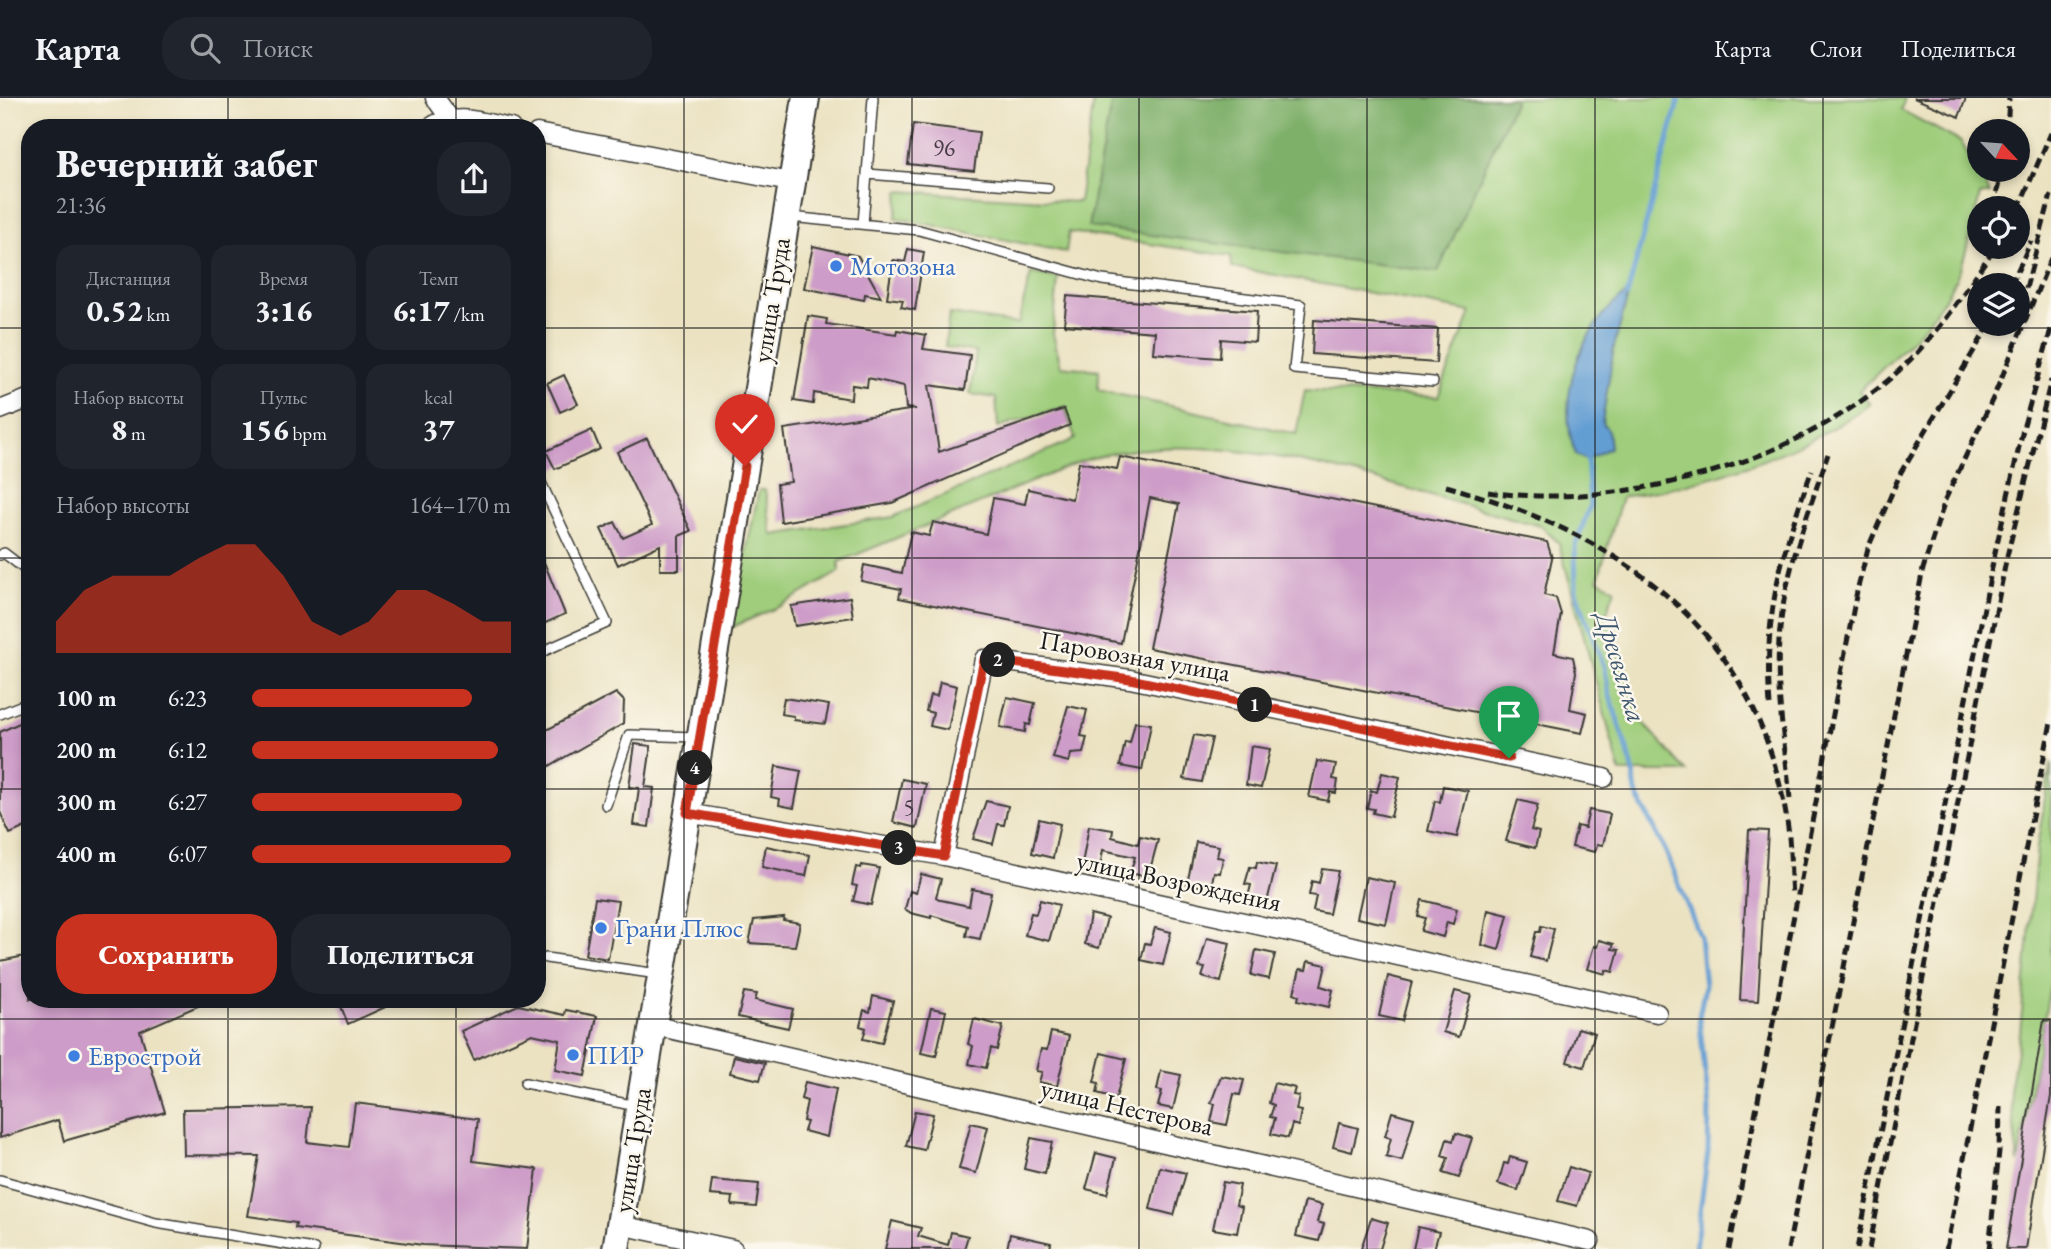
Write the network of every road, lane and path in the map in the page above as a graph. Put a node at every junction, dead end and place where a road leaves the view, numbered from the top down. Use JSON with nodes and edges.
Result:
{"nodes":[{"id":1,"x":435,"y":98,"type":"edge"},
{"id":2,"x":806,"y":98,"type":"edge"},
{"id":3,"x":873,"y":98,"type":"edge"},
{"id":4,"x":450,"y":119,"type":"edge"},
{"id":5,"x":546,"y":135,"type":"edge"},
{"id":6,"x":867,"y":174,"type":"junction"},
{"id":7,"x":790,"y":182,"type":"junction"},
{"id":8,"x":1048,"y":188,"type":"dead end"},
{"id":9,"x":785,"y":217,"type":"junction"},
{"id":10,"x":863,"y":224,"type":"junction"},
{"id":11,"x":1433,"y":382,"type":"dead end"},
{"id":12,"x":21,"y":402,"type":"edge"},
{"id":13,"x":0,"y":410,"type":"edge"},
{"id":14,"x":546,"y":493,"type":"edge"},
{"id":15,"x":0,"y":555,"type":"edge"},
{"id":16,"x":21,"y":566,"type":"edge"},
{"id":17,"x":546,"y":650,"type":"edge"},
{"id":18,"x":21,"y":706,"type":"edge"},
{"id":19,"x":0,"y":714,"type":"edge"},
{"id":20,"x":700,"y":737,"type":"junction"},
{"id":21,"x":1604,"y":778,"type":"dead end"},
{"id":22,"x":606,"y":806,"type":"dead end"},
{"id":23,"x":687,"y":813,"type":"junction"},
{"id":24,"x":944,"y":856,"type":"junction"},
{"id":25,"x":546,"y":958,"type":"dead end"},
{"id":26,"x":660,"y":975,"type":"junction"},
{"id":27,"x":1657,"y":1013,"type":"dead end"},
{"id":28,"x":652,"y":1025,"type":"junction"},
{"id":29,"x":525,"y":1083,"type":"dead end"},
{"id":30,"x":639,"y":1107,"type":"junction"},
{"id":31,"x":0,"y":1180,"type":"edge"},
{"id":32,"x":618,"y":1237,"type":"edge"},
{"id":33,"x":1590,"y":1241,"type":"dead end"},
{"id":34,"x":314,"y":1249,"type":"edge"},
{"id":35,"x":733,"y":1249,"type":"edge"}],
"edges":[{"from":1,"to":4,"type":"street"},
{"from":2,"to":7,"type":"street","name":"улица Труда"},
{"from":3,"to":6,"type":"lane"},
{"from":5,"to":7,"type":"street"},
{"from":6,"to":8,"type":"lane"},
{"from":6,"to":10,"type":"lane"},
{"from":7,"to":9,"type":"street","name":"улица Труда"},
{"from":9,"to":10,"type":"lane"},
{"from":9,"to":20,"type":"street","name":"улица Труда"},
{"from":10,"to":11,"type":"lane"},
{"from":12,"to":13,"type":"street"},
{"from":14,"to":17,"type":"lane"},
{"from":15,"to":16,"type":"lane"},
{"from":18,"to":19,"type":"lane"},
{"from":20,"to":22,"type":"lane"},
{"from":20,"to":23,"type":"street","name":"улица Труда"},
{"from":21,"to":24,"type":"street","name":"Паровозная улица"},
{"from":23,"to":24,"type":"street","name":"улица Возрождения"},
{"from":23,"to":26,"type":"street","name":"улица Труда"},
{"from":24,"to":27,"type":"street","name":"улица Возрождения"},
{"from":25,"to":26,"type":"lane"},
{"from":26,"to":28,"type":"street","name":"улица Труда"},
{"from":28,"to":30,"type":"street","name":"улица Труда"},
{"from":28,"to":33,"type":"street","name":"улица Нестерова"},
{"from":29,"to":30,"type":"lane"},
{"from":30,"to":32,"type":"street","name":"улица Труда"},
{"from":31,"to":34,"type":"lane"},
{"from":32,"to":35,"type":"street"}]}
